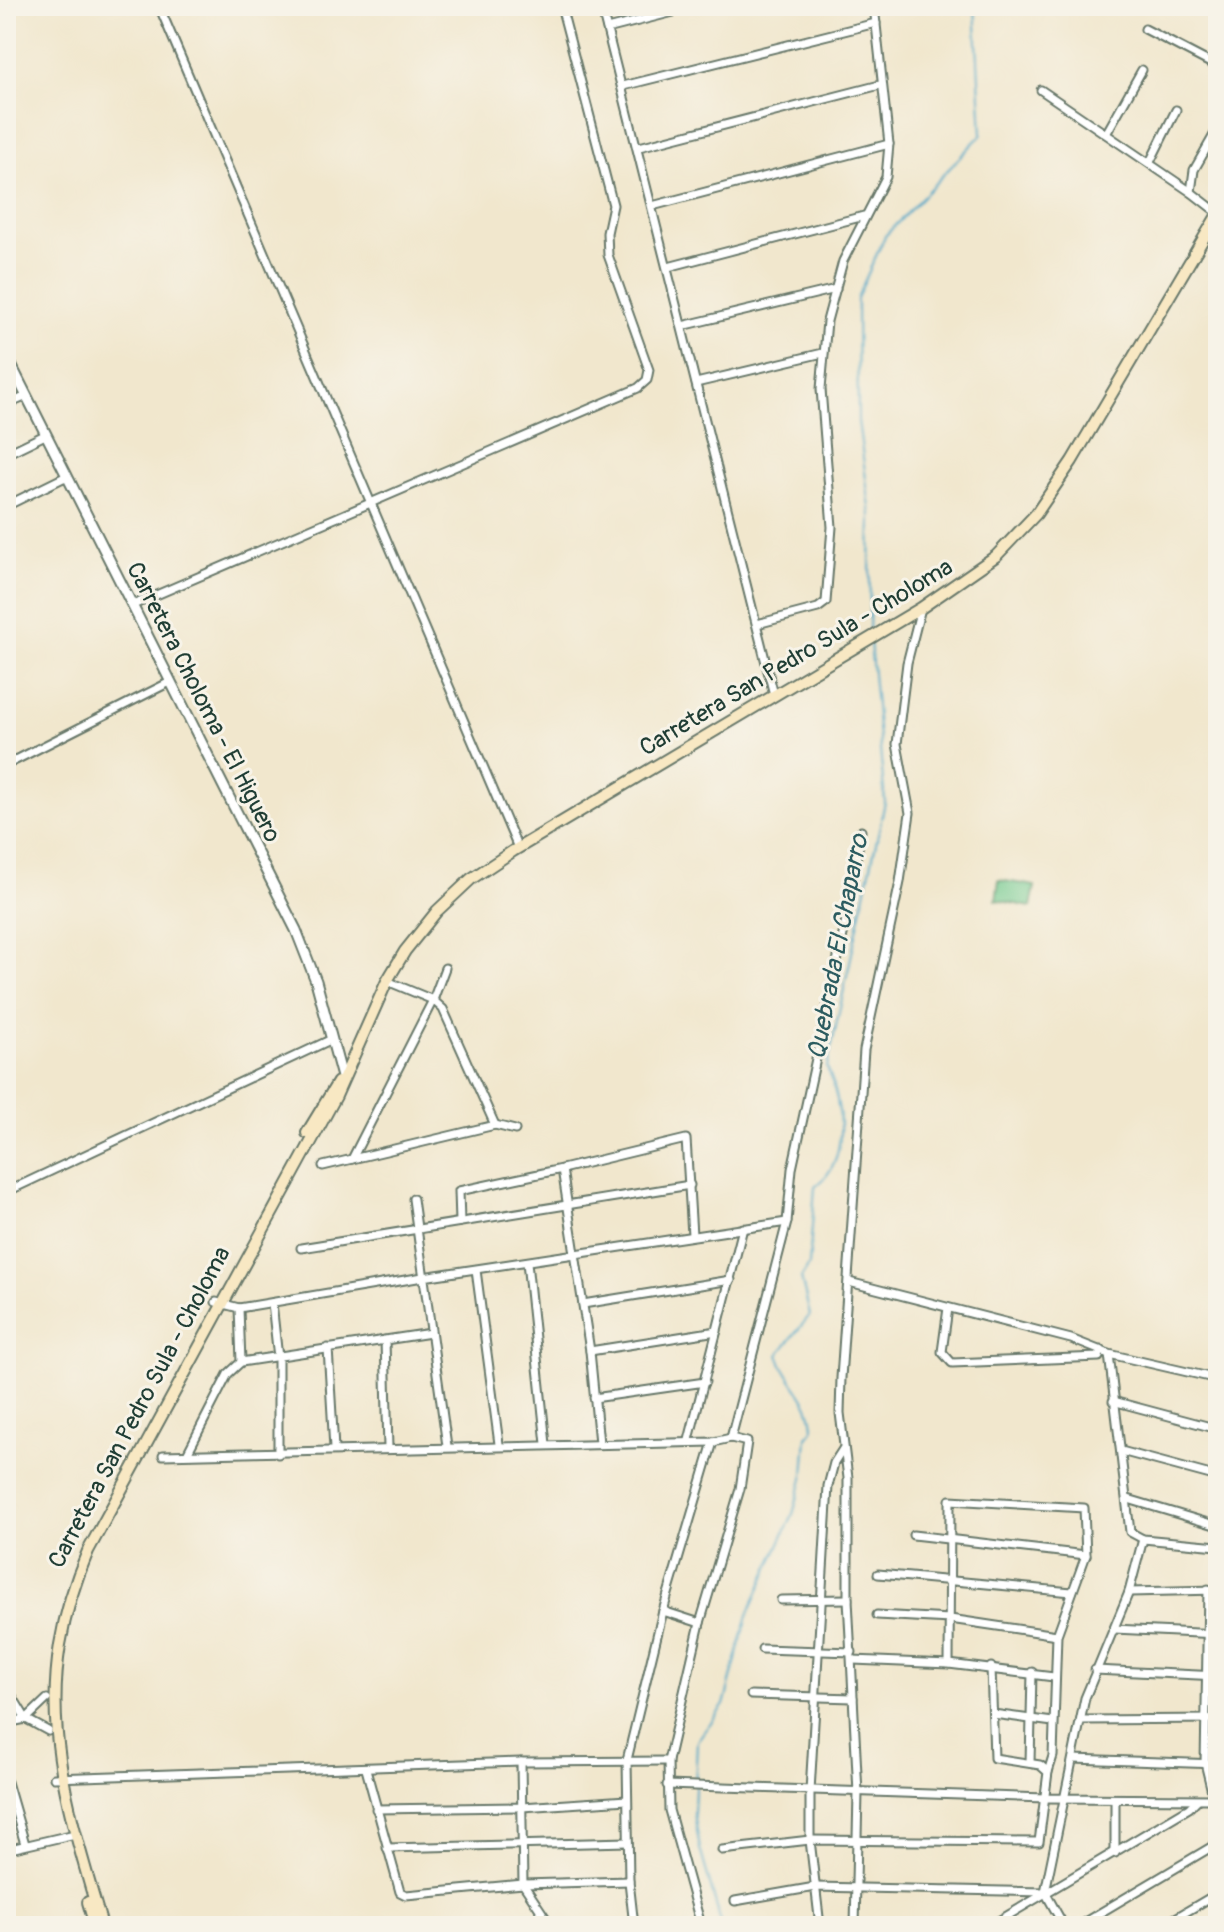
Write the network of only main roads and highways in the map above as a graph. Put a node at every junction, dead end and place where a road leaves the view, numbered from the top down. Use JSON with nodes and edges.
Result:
{"nodes":[{"id":1,"x":1218,"y":214,"type":"edge"},
{"id":2,"x":219,"y":1302,"type":"junction"},
{"id":3,"x":57,"y":1778,"type":"junction"},
{"id":4,"x":72,"y":1834,"type":"junction"},
{"id":5,"x":95,"y":1926,"type":"edge"},
{"id":6,"x":102,"y":1926,"type":"edge"}],
"edges":[{"from":1,"to":2,"type":"main road","name":"Carretera San Pedro Sula - Choloma"},
{"from":2,"to":3,"type":"main road","name":"Carretera San Pedro Sula - Choloma"},
{"from":2,"to":3,"type":"main road","name":"Carretera San Pedro Sula - Choloma"},
{"from":3,"to":4,"type":"main road"},
{"from":4,"to":5,"type":"main road"},
{"from":4,"to":6,"type":"main road"}]}
